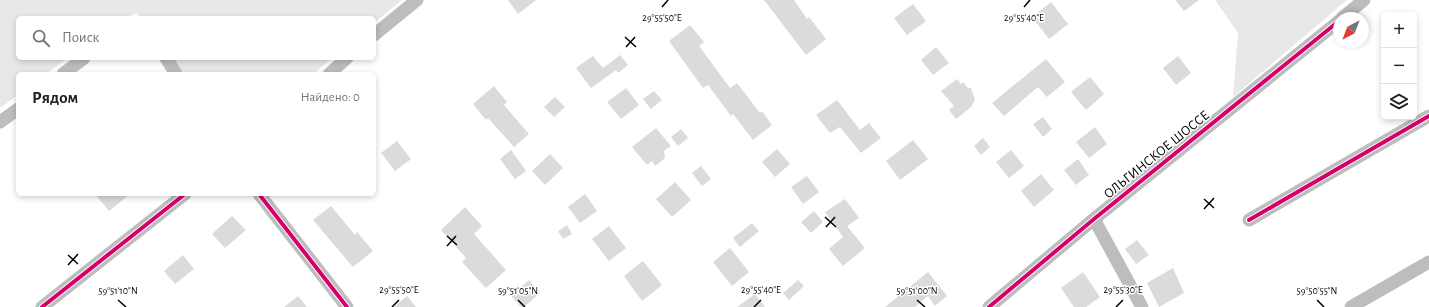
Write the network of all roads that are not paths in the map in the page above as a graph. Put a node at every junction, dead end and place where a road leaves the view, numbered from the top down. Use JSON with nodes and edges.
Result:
{"nodes":[{"id":1,"x":417,"y":0,"type":"edge"},
{"id":2,"x":1364,"y":0,"type":"edge"},
{"id":3,"x":1349,"y":12,"type":"edge"},
{"id":4,"x":1333,"y":26,"type":"edge"},
{"id":5,"x":376,"y":33,"type":"edge"},
{"id":6,"x":81,"y":60,"type":"edge"},
{"id":7,"x":167,"y":60,"type":"edge"},
{"id":8,"x":346,"y":60,"type":"edge"},
{"id":9,"x":66,"y":72,"type":"edge"},
{"id":10,"x":175,"y":72,"type":"edge"},
{"id":11,"x":331,"y":72,"type":"edge"},
{"id":12,"x":16,"y":110,"type":"edge"},
{"id":13,"x":1429,"y":116,"type":"edge"},
{"id":14,"x":0,"y":122,"type":"edge"},
{"id":15,"x":182,"y":196,"type":"edge"},
{"id":16,"x":261,"y":196,"type":"edge"},
{"id":17,"x":1094,"y":219,"type":"junction"},
{"id":18,"x":1249,"y":220,"type":"dead end"},
{"id":19,"x":1429,"y":262,"type":"edge"},
{"id":20,"x":42,"y":307,"type":"edge"},
{"id":21,"x":347,"y":307,"type":"edge"},
{"id":22,"x":989,"y":307,"type":"edge"},
{"id":23,"x":1142,"y":307,"type":"edge"},
{"id":24,"x":1351,"y":307,"type":"edge"}],
"edges":[{"from":1,"to":5,"type":"street"},
{"from":2,"to":3,"type":"street"},
{"from":4,"to":17,"type":"street","name":"ОЛЬГИНСКОЕ ШОССЕ"},
{"from":6,"to":9,"type":"street"},
{"from":7,"to":10,"type":"street"},
{"from":8,"to":11,"type":"street"},
{"from":12,"to":14,"type":"street"},
{"from":13,"to":18,"type":"street"},
{"from":15,"to":20,"type":"street"},
{"from":16,"to":21,"type":"street"},
{"from":17,"to":22,"type":"street","name":"ОЛЬГИНСКОЕ ШОССЕ"},
{"from":17,"to":23,"type":"street"},
{"from":19,"to":24,"type":"street"}]}
